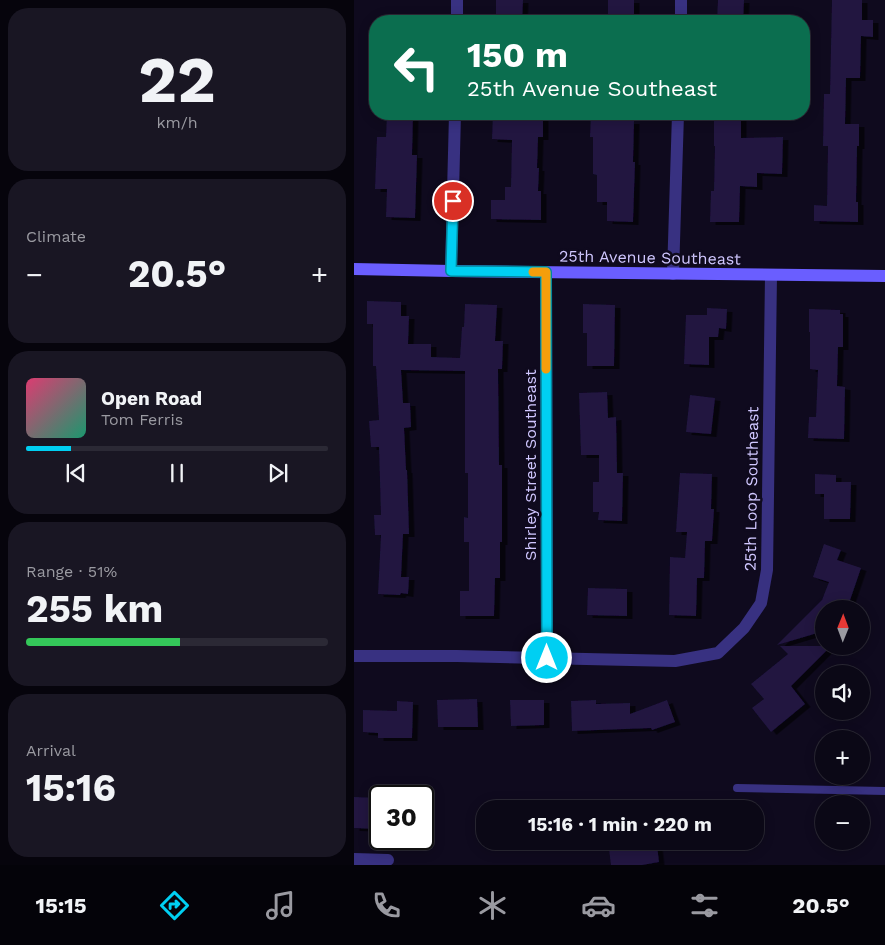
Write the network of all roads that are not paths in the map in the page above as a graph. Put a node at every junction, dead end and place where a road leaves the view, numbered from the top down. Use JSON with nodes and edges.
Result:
{"nodes":[{"id":1,"x":457,"y":0,"type":"edge"},
{"id":2,"x":681,"y":0,"type":"edge"},
{"id":3,"x":457,"y":15,"type":"edge"},
{"id":4,"x":681,"y":15,"type":"edge"},
{"id":5,"x":455,"y":120,"type":"edge"},
{"id":6,"x":678,"y":120,"type":"edge"},
{"id":7,"x":354,"y":269,"type":"edge"},
{"id":8,"x":451,"y":271,"type":"junction"},
{"id":9,"x":546,"y":272,"type":"junction"},
{"id":10,"x":673,"y":274,"type":"junction"},
{"id":11,"x":771,"y":275,"type":"junction"},
{"id":12,"x":885,"y":276,"type":"edge"},
{"id":13,"x":354,"y":656,"type":"edge"},
{"id":14,"x":547,"y":658,"type":"junction"},
{"id":15,"x":737,"y":788,"type":"dead end"},
{"id":16,"x":885,"y":791,"type":"edge"},
{"id":17,"x":354,"y":859,"type":"edge"},
{"id":18,"x":388,"y":860,"type":"dead end"}],
"edges":[{"from":1,"to":3,"type":"street"},
{"from":2,"to":4,"type":"street"},
{"from":5,"to":8,"type":"street"},
{"from":6,"to":10,"type":"street"},
{"from":7,"to":8,"type":"street","name":"25th Avenue Southeast"},
{"from":8,"to":9,"type":"street","name":"25th Avenue Southeast"},
{"from":9,"to":10,"type":"street","name":"25th Avenue Southeast"},
{"from":9,"to":14,"type":"street","name":"Shirley Street Southeast"},
{"from":10,"to":11,"type":"street","name":"25th Avenue Southeast"},
{"from":11,"to":12,"type":"street","name":"25th Avenue Southeast"},
{"from":11,"to":14,"type":"street","name":"25th Loop Southeast"},
{"from":13,"to":14,"type":"street","name":"25th Loop Southeast"},
{"from":15,"to":16,"type":"lane"},
{"from":17,"to":18,"type":"street"}]}
